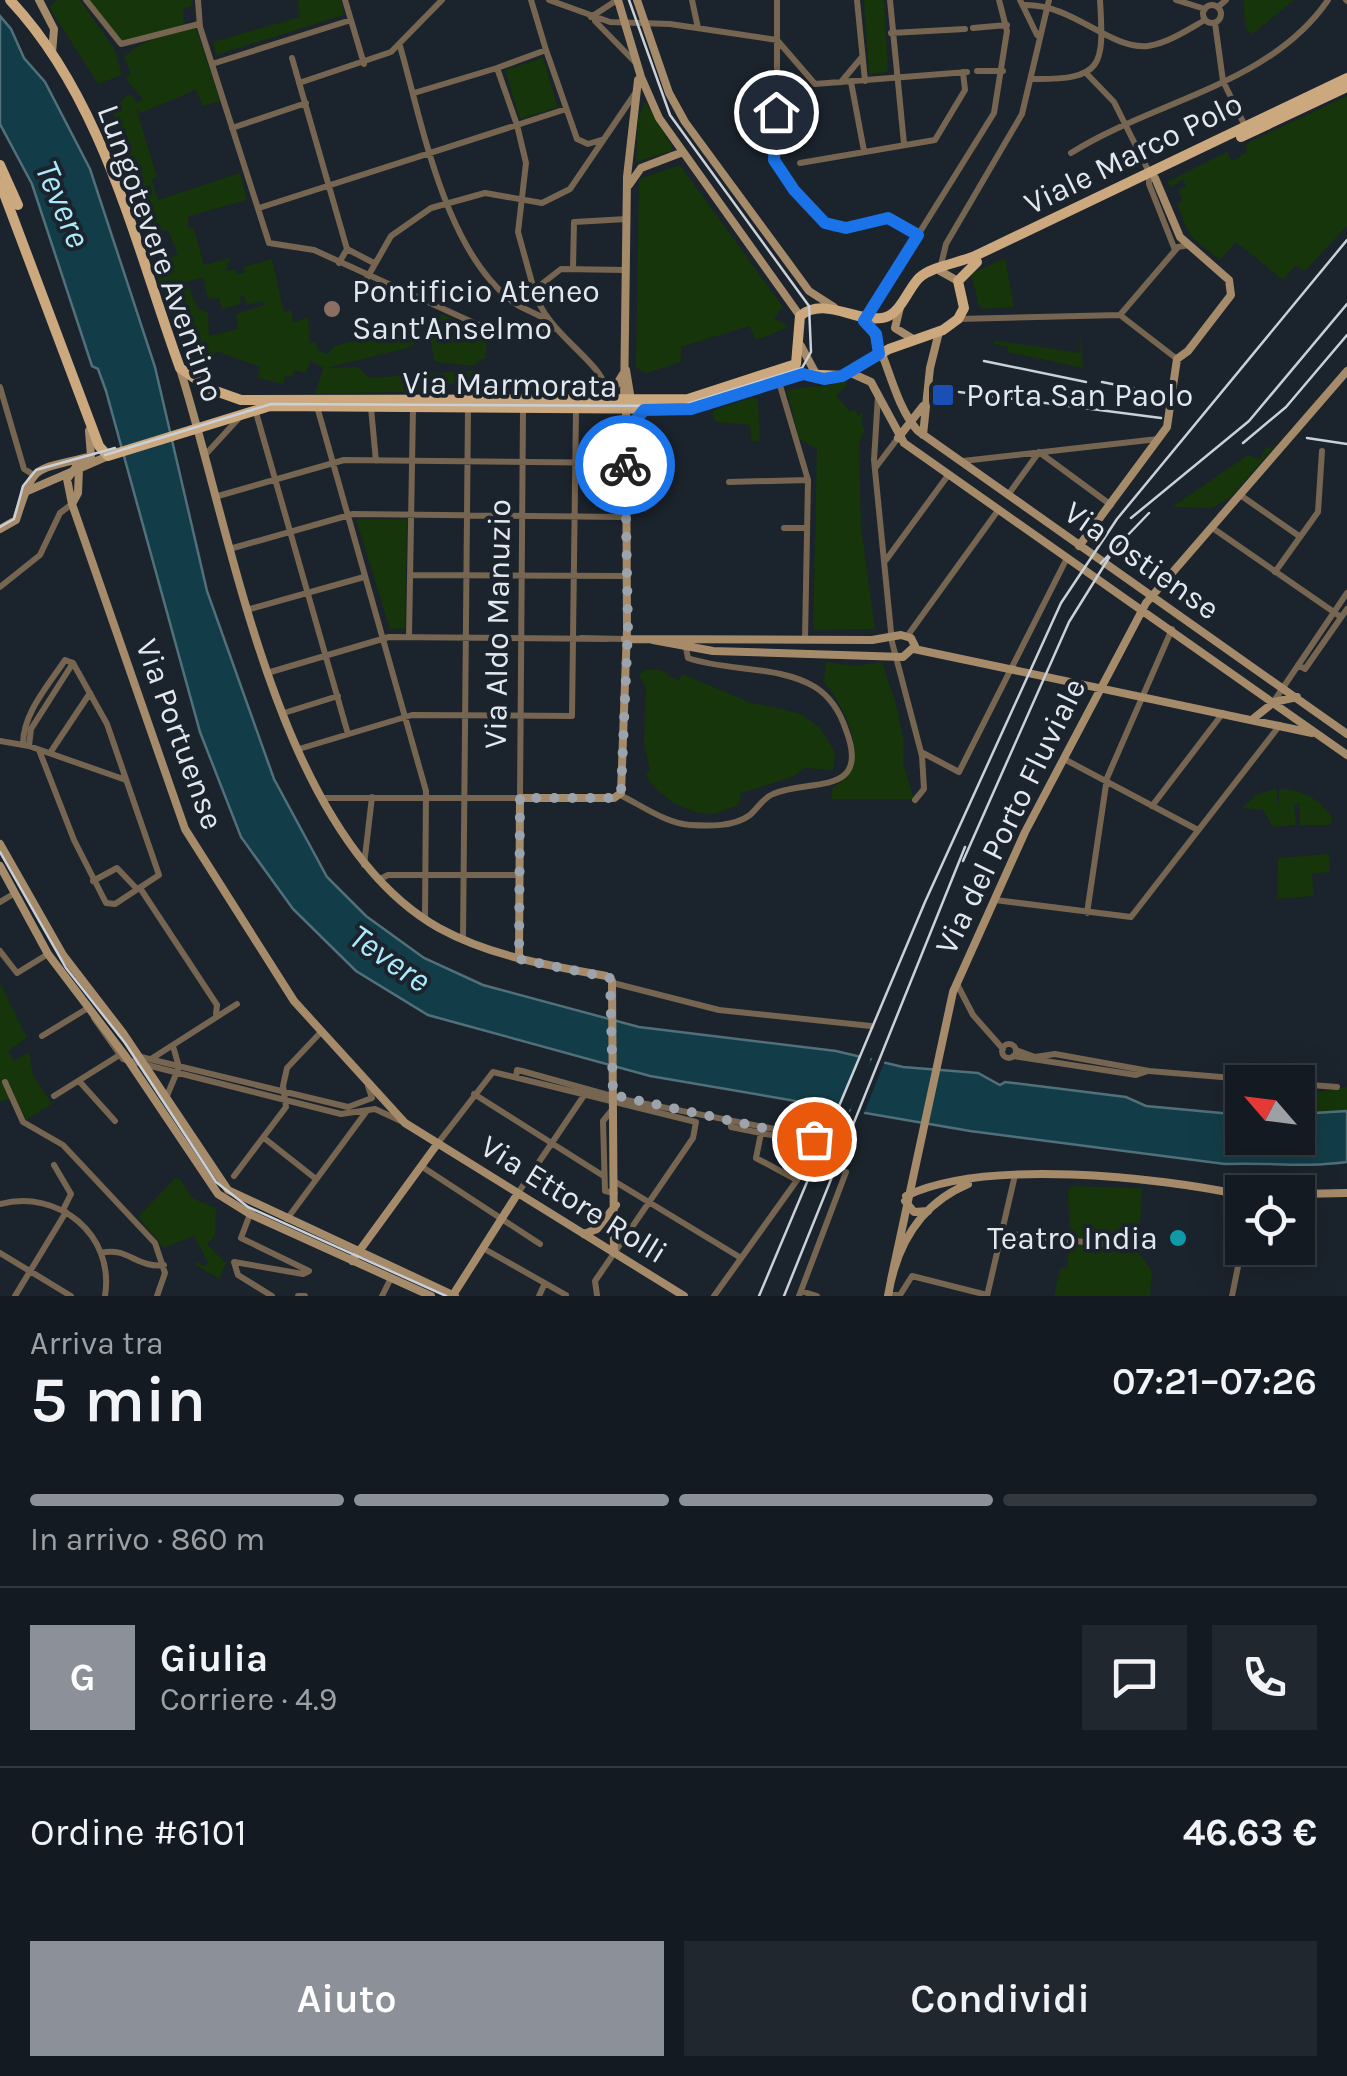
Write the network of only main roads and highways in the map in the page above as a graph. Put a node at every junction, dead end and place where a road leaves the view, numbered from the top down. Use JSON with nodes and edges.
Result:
{"nodes":[{"id":1,"x":10,"y":0,"type":"edge"},
{"id":2,"x":39,"y":0,"type":"edge"},
{"id":3,"x":617,"y":0,"type":"edge"},
{"id":4,"x":637,"y":0,"type":"edge"},
{"id":5,"x":52,"y":52,"type":"junction"},
{"id":6,"x":637,"y":66,"type":"junction"},
{"id":7,"x":1347,"y":78,"type":"edge"},
{"id":8,"x":1347,"y":86,"type":"edge"},
{"id":9,"x":692,"y":132,"type":"junction"},
{"id":10,"x":683,"y":152,"type":"junction"},
{"id":11,"x":0,"y":165,"type":"edge"},
{"id":12,"x":1151,"y":178,"type":"junction"},
{"id":13,"x":3,"y":186,"type":"edge"},
{"id":14,"x":626,"y":189,"type":"junction"},
{"id":15,"x":940,"y":271,"type":"junction"},
{"id":16,"x":958,"y":281,"type":"junction"},
{"id":17,"x":904,"y":298,"type":"junction"},
{"id":18,"x":842,"y":312,"type":"junction"},
{"id":19,"x":800,"y":316,"type":"junction"},
{"id":20,"x":864,"y":321,"type":"junction"},
{"id":21,"x":940,"y":331,"type":"junction"},
{"id":22,"x":913,"y":340,"type":"junction"},
{"id":23,"x":801,"y":346,"type":"junction"},
{"id":24,"x":879,"y":354,"type":"junction"},
{"id":25,"x":180,"y":368,"type":"junction"},
{"id":26,"x":1346,"y":369,"type":"edge"},
{"id":27,"x":626,"y":370,"type":"junction"},
{"id":28,"x":851,"y":373,"type":"junction"},
{"id":29,"x":816,"y":376,"type":"junction"},
{"id":30,"x":926,"y":397,"type":"junction"},
{"id":31,"x":608,"y":398,"type":"junction"},
{"id":32,"x":316,"y":402,"type":"junction"},
{"id":33,"x":258,"y":403,"type":"junction"},
{"id":34,"x":627,"y":405,"type":"junction"},
{"id":35,"x":902,"y":408,"type":"junction"},
{"id":36,"x":644,"y":410,"type":"junction"},
{"id":37,"x":911,"y":423,"type":"junction"},
{"id":38,"x":195,"y":430,"type":"junction"},
{"id":39,"x":627,"y":432,"type":"junction"},
{"id":40,"x":923,"y":435,"type":"junction"},
{"id":41,"x":898,"y":438,"type":"junction"},
{"id":42,"x":89,"y":461,"type":"junction"},
{"id":43,"x":21,"y":495,"type":"junction"},
{"id":44,"x":72,"y":504,"type":"junction"},
{"id":45,"x":0,"y":528,"type":"edge"},
{"id":46,"x":1080,"y":546,"type":"junction"},
{"id":47,"x":1146,"y":603,"type":"junction"},
{"id":48,"x":625,"y":636,"type":"junction"},
{"id":49,"x":653,"y":640,"type":"junction"},
{"id":50,"x":914,"y":648,"type":"junction"},
{"id":51,"x":1101,"y":687,"type":"junction"},
{"id":52,"x":1297,"y":698,"type":"junction"},
{"id":53,"x":1280,"y":704,"type":"junction"},
{"id":54,"x":1254,"y":718,"type":"junction"},
{"id":55,"x":1316,"y":734,"type":"junction"},
{"id":56,"x":1347,"y":734,"type":"edge"},
{"id":57,"x":1347,"y":756,"type":"edge"},
{"id":58,"x":0,"y":844,"type":"edge"},
{"id":59,"x":0,"y":866,"type":"edge"},
{"id":60,"x":519,"y":959,"type":"junction"},
{"id":61,"x":438,"y":1143,"type":"junction"},
{"id":62,"x":911,"y":1178,"type":"junction"},
{"id":63,"x":977,"y":1180,"type":"junction"},
{"id":64,"x":921,"y":1192,"type":"junction"},
{"id":65,"x":1225,"y":1192,"type":"edge"},
{"id":66,"x":1347,"y":1193,"type":"edge"},
{"id":67,"x":518,"y":1194,"type":"junction"},
{"id":68,"x":1315,"y":1194,"type":"edge"},
{"id":69,"x":906,"y":1199,"type":"junction"},
{"id":70,"x":616,"y":1206,"type":"junction"},
{"id":71,"x":928,"y":1211,"type":"junction"},
{"id":72,"x":584,"y":1234,"type":"junction"},
{"id":73,"x":358,"y":1252,"type":"junction"},
{"id":74,"x":614,"y":1253,"type":"junction"},
{"id":75,"x":352,"y":1261,"type":"junction"},
{"id":76,"x":891,"y":1280,"type":"junction"},
{"id":77,"x":431,"y":1296,"type":"edge"},
{"id":78,"x":454,"y":1296,"type":"edge"},
{"id":79,"x":684,"y":1296,"type":"edge"},
{"id":80,"x":888,"y":1296,"type":"edge"}],
"edges":[{"from":1,"to":5,"type":"main road","name":"Lungotevere Aventino"},
{"from":2,"to":5,"type":"main road"},
{"from":3,"to":6,"type":"main road"},
{"from":4,"to":9,"type":"main road"},
{"from":5,"to":25,"type":"main road","name":"Lungotevere Aventino"},
{"from":6,"to":10,"type":"main road"},
{"from":6,"to":14,"type":"main road"},
{"from":7,"to":12,"type":"main road","name":"Viale Marco Polo"},
{"from":8,"to":12,"type":"main road","name":"Viale Marco Polo"},
{"from":9,"to":10,"type":"main road"},
{"from":9,"to":18,"type":"main road"},
{"from":10,"to":14,"type":"main road"},
{"from":10,"to":19,"type":"main road"},
{"from":11,"to":13,"type":"main road"},
{"from":12,"to":15,"type":"main road","name":"Viale Marco Polo"},
{"from":12,"to":16,"type":"main road","name":"Viale Marco Polo"},
{"from":12,"to":46,"type":"main road"},
{"from":13,"to":42,"type":"main road"},
{"from":14,"to":27,"type":"main road"},
{"from":15,"to":16,"type":"main road"},
{"from":15,"to":17,"type":"main road"},
{"from":16,"to":21,"type":"main road"},
{"from":17,"to":20,"type":"main road"},
{"from":17,"to":22,"type":"main road"},
{"from":18,"to":19,"type":"main road"},
{"from":18,"to":20,"type":"main road"},
{"from":19,"to":23,"type":"main road"},
{"from":20,"to":24,"type":"main road"},
{"from":21,"to":22,"type":"main road"},
{"from":21,"to":30,"type":"main road"},
{"from":22,"to":24,"type":"main road"},
{"from":23,"to":29,"type":"main road"},
{"from":23,"to":34,"type":"main road","name":"Via Marmorata"},
{"from":24,"to":28,"type":"main road"},
{"from":24,"to":35,"type":"main road","name":"Via Ostiense"},
{"from":25,"to":33,"type":"main road"},
{"from":25,"to":38,"type":"main road","name":"Lungotevere Aventino"},
{"from":26,"to":47,"type":"main road","name":"Via del Porto Fluviale"},
{"from":27,"to":31,"type":"main road"},
{"from":27,"to":34,"type":"main road"},
{"from":28,"to":29,"type":"main road"},
{"from":28,"to":41,"type":"main road"},
{"from":29,"to":36,"type":"main road","name":"Via Marmorata"},
{"from":30,"to":35,"type":"main road"},
{"from":30,"to":37,"type":"main road"},
{"from":30,"to":40,"type":"main road"},
{"from":31,"to":32,"type":"main road","name":"Via Marmorata"},
{"from":31,"to":34,"type":"main road","name":"Via Marmorata"},
{"from":32,"to":33,"type":"main road","name":"Via Marmorata"},
{"from":32,"to":34,"type":"main road","name":"Via Marmorata"},
{"from":33,"to":38,"type":"main road"},
{"from":34,"to":36,"type":"main road","name":"Via Marmorata"},
{"from":34,"to":39,"type":"main road"},
{"from":35,"to":37,"type":"main road","name":"Via Ostiense"},
{"from":36,"to":39,"type":"main road"},
{"from":37,"to":40,"type":"main road","name":"Via Ostiense"},
{"from":37,"to":41,"type":"main road"},
{"from":38,"to":42,"type":"main road"},
{"from":38,"to":60,"type":"main road","name":"Lungotevere Aventino"},
{"from":39,"to":48,"type":"main road"},
{"from":40,"to":46,"type":"main road","name":"Via Ostiense"},
{"from":41,"to":47,"type":"main road","name":"Via Ostiense"},
{"from":42,"to":43,"type":"main road"},
{"from":42,"to":43,"type":"main road"},
{"from":42,"to":44,"type":"main road"},
{"from":42,"to":44,"type":"main road","name":"Via Portuense"},
{"from":43,"to":45,"type":"main road"},
{"from":44,"to":61,"type":"main road","name":"Via Portuense"},
{"from":46,"to":47,"type":"main road","name":"Via Ostiense"},
{"from":47,"to":51,"type":"main road","name":"Via del Porto Fluviale"},
{"from":47,"to":52,"type":"main road","name":"Via Ostiense"},
{"from":47,"to":53,"type":"main road","name":"Via Ostiense"},
{"from":48,"to":49,"type":"main road"},
{"from":48,"to":60,"type":"main road","name":"Via Aldo Manuzio"},
{"from":49,"to":50,"type":"main road"},
{"from":49,"to":50,"type":"main road"},
{"from":50,"to":51,"type":"main road"},
{"from":51,"to":54,"type":"main road"},
{"from":51,"to":62,"type":"main road","name":"Via del Porto Fluviale"},
{"from":52,"to":53,"type":"main road"},
{"from":52,"to":56,"type":"main road","name":"Via Ostiense"},
{"from":53,"to":54,"type":"main road"},
{"from":53,"to":55,"type":"main road","name":"Via Ostiense"},
{"from":54,"to":55,"type":"main road"},
{"from":55,"to":57,"type":"main road","name":"Via Ostiense"},
{"from":58,"to":73,"type":"main road"},
{"from":59,"to":75,"type":"main road"},
{"from":60,"to":70,"type":"main road","name":"Lungotevere Aventino"},
{"from":61,"to":67,"type":"main road","name":"Via Ettore Rolli"},
{"from":61,"to":73,"type":"main road"},
{"from":62,"to":64,"type":"main road"},
{"from":62,"to":69,"type":"main road","name":"Via del Porto Fluviale"},
{"from":63,"to":64,"type":"main road"},
{"from":63,"to":65,"type":"main road"},
{"from":63,"to":71,"type":"main road"},
{"from":64,"to":69,"type":"main road"},
{"from":64,"to":71,"type":"main road"},
{"from":66,"to":68,"type":"main road"},
{"from":67,"to":72,"type":"main road","name":"Via Ettore Rolli"},
{"from":67,"to":78,"type":"main road"},
{"from":69,"to":71,"type":"main road"},
{"from":69,"to":76,"type":"main road","name":"Via del Porto Fluviale"},
{"from":70,"to":72,"type":"main road"},
{"from":70,"to":74,"type":"main road"},
{"from":71,"to":76,"type":"main road"},
{"from":72,"to":74,"type":"main road","name":"Via Ettore Rolli"},
{"from":73,"to":75,"type":"main road"},
{"from":73,"to":78,"type":"main road"},
{"from":74,"to":79,"type":"main road","name":"Via Ettore Rolli"},
{"from":75,"to":77,"type":"main road"},
{"from":76,"to":80,"type":"main road"}]}
